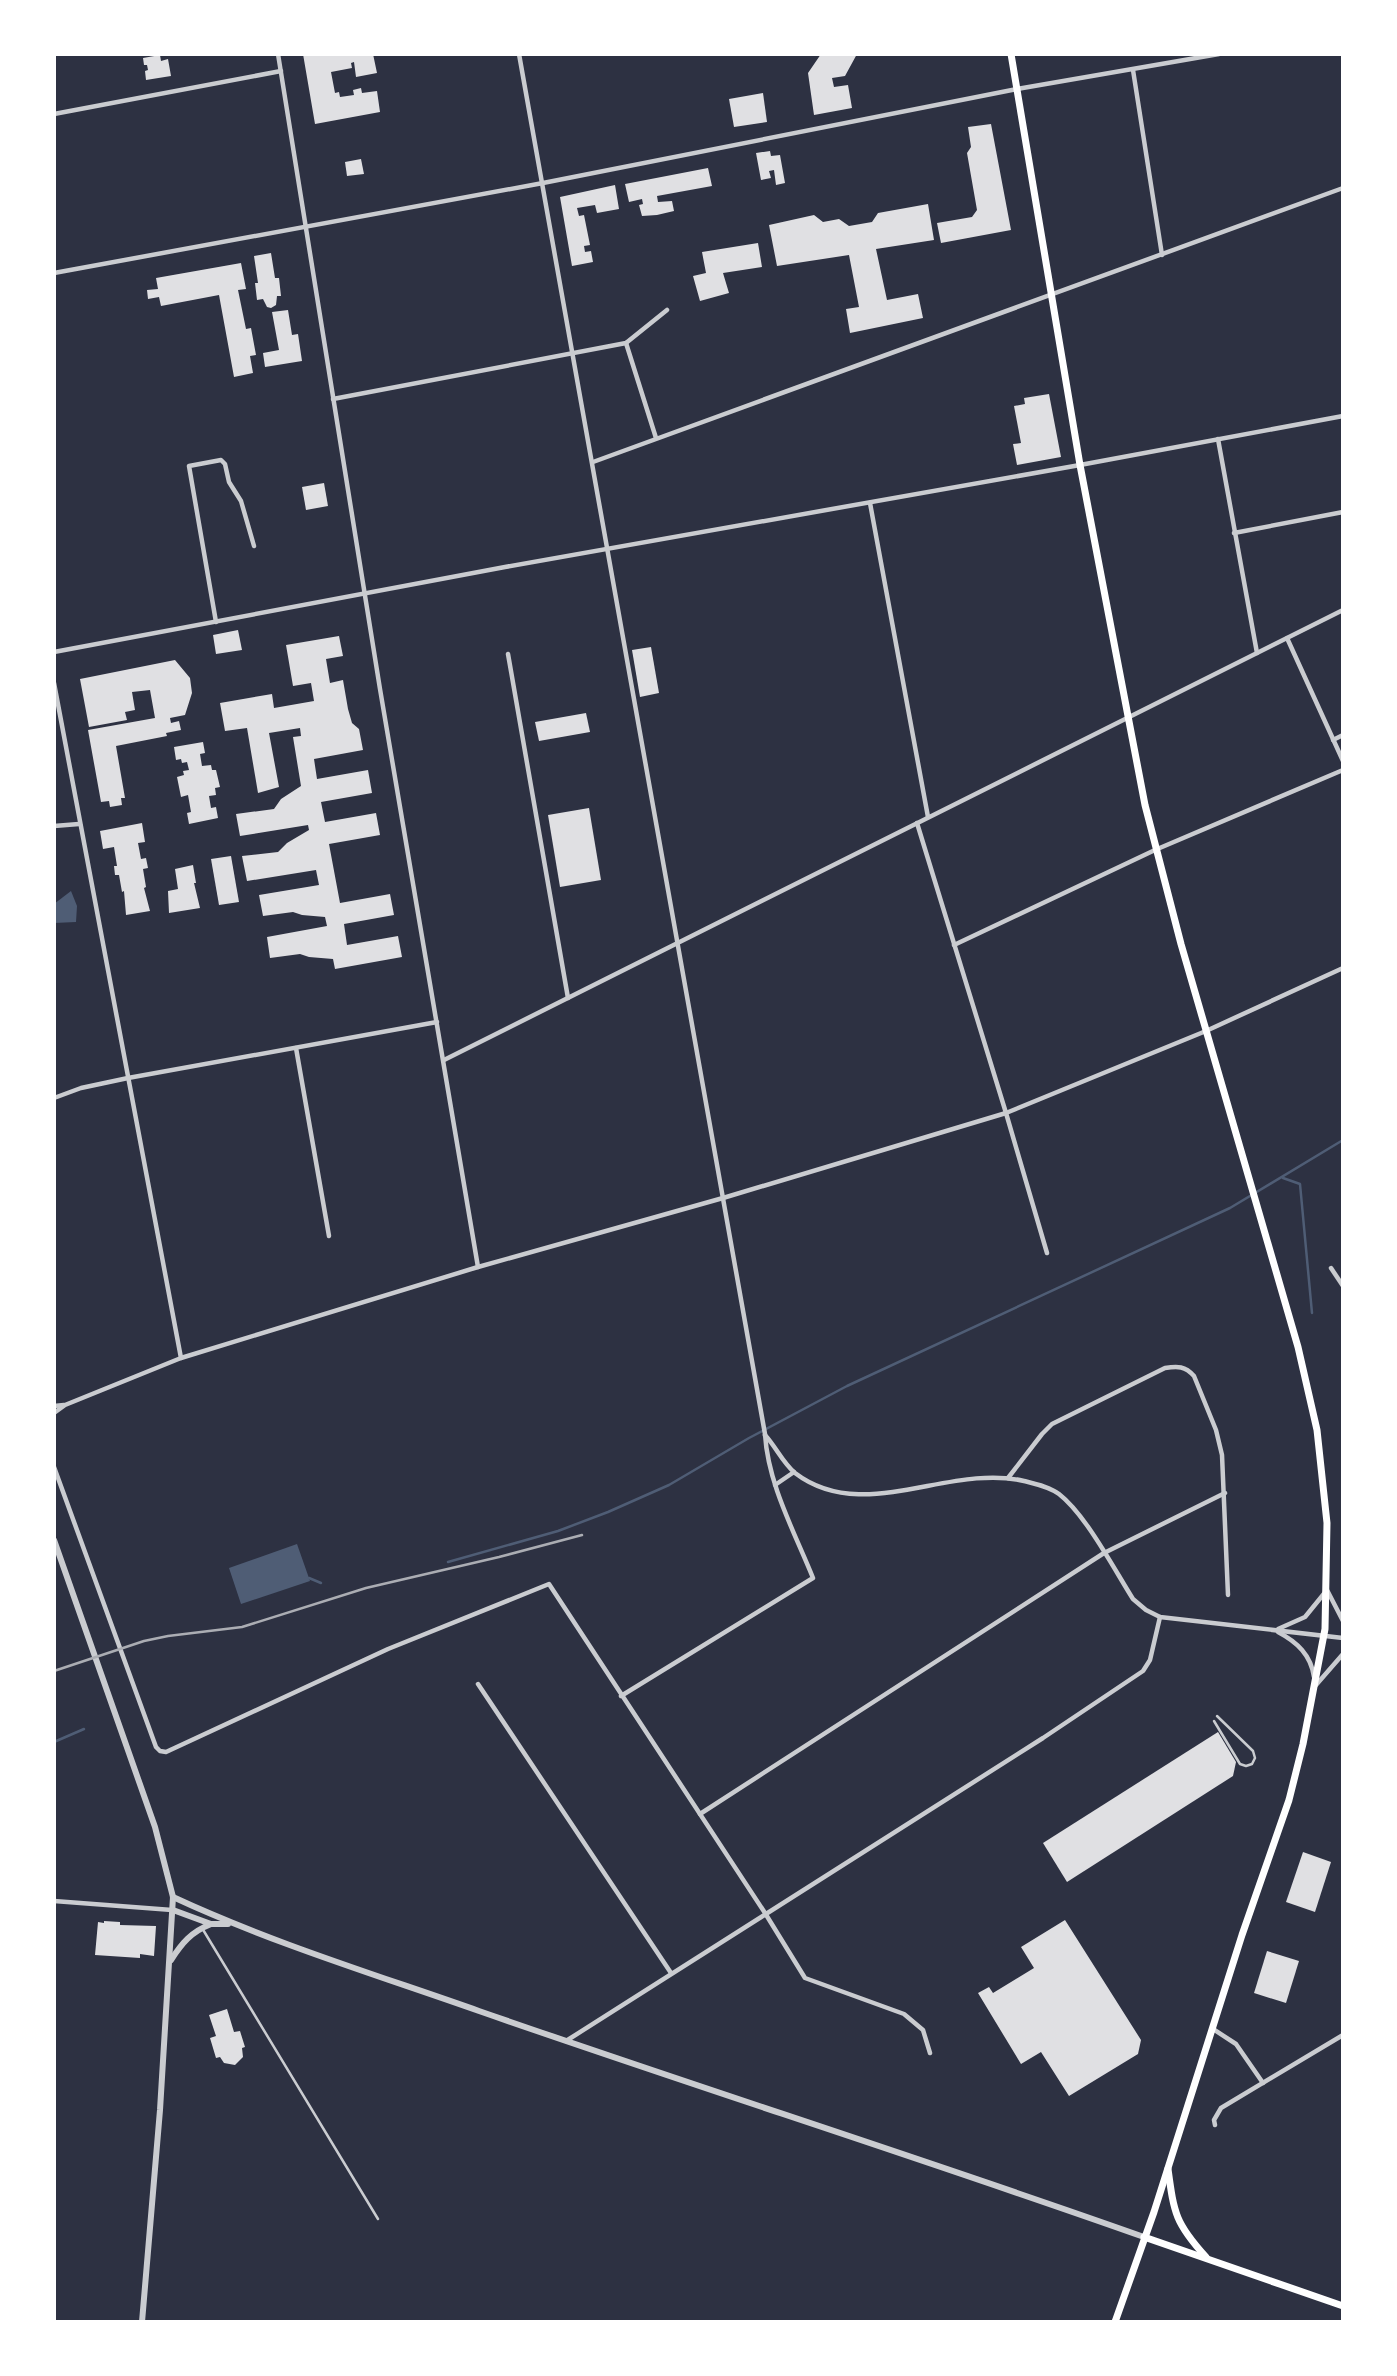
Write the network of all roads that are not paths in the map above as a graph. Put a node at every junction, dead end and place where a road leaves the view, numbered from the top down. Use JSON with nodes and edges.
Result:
{"nodes":[{"id":1,"x":278,"y":54,"type":"edge"},
{"id":2,"x":519,"y":54,"type":"edge"},
{"id":3,"x":1011,"y":54,"type":"edge"},
{"id":4,"x":1219,"y":54,"type":"edge"},
{"id":5,"x":1133,"y":70,"type":"junction"},
{"id":6,"x":281,"y":71,"type":"junction"},
{"id":7,"x":1017,"y":89,"type":"junction"},
{"id":8,"x":54,"y":114,"type":"edge"},
{"id":9,"x":543,"y":183,"type":"junction"},
{"id":10,"x":1343,"y":188,"type":"edge"},
{"id":11,"x":305,"y":225,"type":"junction"},
{"id":12,"x":1162,"y":254,"type":"junction"},
{"id":13,"x":54,"y":273,"type":"edge"},
{"id":14,"x":1052,"y":295,"type":"junction"},
{"id":15,"x":667,"y":310,"type":"dead end"},
{"id":16,"x":626,"y":343,"type":"junction"},
{"id":17,"x":573,"y":354,"type":"junction"},
{"id":18,"x":333,"y":399,"type":"junction"},
{"id":19,"x":1343,"y":416,"type":"edge"},
{"id":20,"x":656,"y":438,"type":"junction"},
{"id":21,"x":1217,"y":439,"type":"junction"},
{"id":22,"x":593,"y":462,"type":"junction"},
{"id":23,"x":1080,"y":466,"type":"junction"},
{"id":24,"x":870,"y":503,"type":"junction"},
{"id":25,"x":1343,"y":512,"type":"edge"},
{"id":26,"x":1234,"y":533,"type":"junction"},
{"id":27,"x":254,"y":546,"type":"dead end"},
{"id":28,"x":607,"y":548,"type":"junction"},
{"id":29,"x":365,"y":593,"type":"junction"},
{"id":30,"x":1343,"y":610,"type":"edge"},
{"id":31,"x":216,"y":622,"type":"junction"},
{"id":32,"x":1287,"y":638,"type":"junction"},
{"id":33,"x":54,"y":652,"type":"edge"},
{"id":34,"x":1257,"y":653,"type":"junction"},
{"id":35,"x":508,"y":654,"type":"dead end"},
{"id":36,"x":54,"y":683,"type":"edge"},
{"id":37,"x":1128,"y":718,"type":"junction"},
{"id":38,"x":1343,"y":735,"type":"edge"},
{"id":39,"x":1334,"y":740,"type":"junction"},
{"id":40,"x":1343,"y":761,"type":"edge"},
{"id":41,"x":1343,"y":771,"type":"edge"},
{"id":42,"x":928,"y":817,"type":"junction"},
{"id":43,"x":917,"y":823,"type":"junction"},
{"id":44,"x":79,"y":824,"type":"junction"},
{"id":45,"x":54,"y":826,"type":"edge"},
{"id":46,"x":1155,"y":850,"type":"junction"},
{"id":47,"x":676,"y":943,"type":"junction"},
{"id":48,"x":954,"y":944,"type":"junction"},
{"id":49,"x":1343,"y":968,"type":"edge"},
{"id":50,"x":568,"y":998,"type":"junction"},
{"id":51,"x":437,"y":1022,"type":"junction"},
{"id":52,"x":1206,"y":1031,"type":"junction"},
{"id":53,"x":296,"y":1048,"type":"junction"},
{"id":54,"x":444,"y":1060,"type":"junction"},
{"id":55,"x":128,"y":1078,"type":"junction"},
{"id":56,"x":54,"y":1098,"type":"edge"},
{"id":57,"x":1006,"y":1113,"type":"junction"},
{"id":58,"x":723,"y":1198,"type":"junction"},
{"id":59,"x":329,"y":1236,"type":"dead end"},
{"id":60,"x":1047,"y":1254,"type":"dead end"},
{"id":61,"x":478,"y":1267,"type":"junction"},
{"id":62,"x":1331,"y":1268,"type":"dead end"},
{"id":63,"x":1343,"y":1286,"type":"edge"},
{"id":64,"x":181,"y":1358,"type":"junction"},
{"id":65,"x":65,"y":1405,"type":"junction"},
{"id":66,"x":54,"y":1406,"type":"edge"},
{"id":67,"x":54,"y":1413,"type":"edge"},
{"id":68,"x":765,"y":1435,"type":"junction"},
{"id":69,"x":54,"y":1467,"type":"edge"},
{"id":70,"x":794,"y":1472,"type":"junction"},
{"id":71,"x":1008,"y":1478,"type":"junction"},
{"id":72,"x":775,"y":1485,"type":"junction"},
{"id":73,"x":1225,"y":1493,"type":"junction"},
{"id":74,"x":54,"y":1540,"type":"edge"},
{"id":75,"x":1104,"y":1553,"type":"junction"},
{"id":76,"x":1327,"y":1590,"type":"junction"},
{"id":77,"x":1228,"y":1595,"type":"dead end"},
{"id":78,"x":1160,"y":1616,"type":"junction"},
{"id":79,"x":1343,"y":1621,"type":"edge"},
{"id":80,"x":1274,"y":1630,"type":"junction"},
{"id":81,"x":1324,"y":1636,"type":"junction"},
{"id":82,"x":1343,"y":1638,"type":"edge"},
{"id":83,"x":1343,"y":1654,"type":"edge"},
{"id":84,"x":478,"y":1684,"type":"dead end"},
{"id":85,"x":1315,"y":1686,"type":"junction"},
{"id":86,"x":621,"y":1696,"type":"junction"},
{"id":87,"x":1217,"y":1716,"type":"dead end"},
{"id":88,"x":1214,"y":1721,"type":"dead end"},
{"id":89,"x":700,"y":1815,"type":"junction"},
{"id":90,"x":173,"y":1897,"type":"junction"},
{"id":91,"x":54,"y":1901,"type":"edge"},
{"id":92,"x":173,"y":1910,"type":"junction"},
{"id":93,"x":765,"y":1913,"type":"junction"},
{"id":94,"x":211,"y":1924,"type":"junction"},
{"id":95,"x":229,"y":1924,"type":"junction"},
{"id":96,"x":201,"y":1928,"type":"junction"},
{"id":97,"x":169,"y":1962,"type":"junction"},
{"id":98,"x":671,"y":1973,"type":"junction"},
{"id":99,"x":1212,"y":2028,"type":"junction"},
{"id":100,"x":1343,"y":2035,"type":"edge"},
{"id":101,"x":565,"y":2041,"type":"junction"},
{"id":102,"x":930,"y":2053,"type":"dead end"},
{"id":103,"x":1263,"y":2083,"type":"junction"},
{"id":104,"x":1214,"y":2125,"type":"dead end"},
{"id":105,"x":1168,"y":2169,"type":"junction"},
{"id":106,"x":378,"y":2219,"type":"dead end"},
{"id":107,"x":1144,"y":2237,"type":"junction"},
{"id":108,"x":1207,"y":2258,"type":"junction"},
{"id":109,"x":1343,"y":2306,"type":"edge"},
{"id":110,"x":142,"y":2322,"type":"edge"},
{"id":111,"x":1115,"y":2322,"type":"edge"}],
"edges":[{"from":1,"to":6,"type":"street"},
{"from":2,"to":9,"type":"street"},
{"from":3,"to":7,"type":"main road"},
{"from":4,"to":5,"type":"street"},
{"from":5,"to":7,"type":"street"},
{"from":5,"to":12,"type":"street"},
{"from":6,"to":8,"type":"street"},
{"from":6,"to":11,"type":"street"},
{"from":7,"to":9,"type":"street"},
{"from":7,"to":14,"type":"main road"},
{"from":9,"to":11,"type":"street"},
{"from":9,"to":17,"type":"street"},
{"from":10,"to":12,"type":"street"},
{"from":11,"to":13,"type":"street"},
{"from":11,"to":18,"type":"street"},
{"from":12,"to":14,"type":"street"},
{"from":14,"to":20,"type":"street"},
{"from":14,"to":23,"type":"main road"},
{"from":15,"to":16,"type":"street"},
{"from":16,"to":17,"type":"street"},
{"from":16,"to":20,"type":"street"},
{"from":17,"to":18,"type":"street"},
{"from":17,"to":22,"type":"street"},
{"from":18,"to":29,"type":"street"},
{"from":19,"to":21,"type":"street"},
{"from":20,"to":22,"type":"street"},
{"from":21,"to":23,"type":"street"},
{"from":21,"to":26,"type":"street"},
{"from":22,"to":28,"type":"street"},
{"from":23,"to":24,"type":"street"},
{"from":23,"to":37,"type":"main road"},
{"from":24,"to":28,"type":"street"},
{"from":24,"to":42,"type":"street"},
{"from":25,"to":26,"type":"street"},
{"from":26,"to":34,"type":"street"},
{"from":27,"to":31,"type":"street"},
{"from":28,"to":29,"type":"street"},
{"from":28,"to":47,"type":"street"},
{"from":29,"to":31,"type":"street"},
{"from":29,"to":51,"type":"street"},
{"from":30,"to":32,"type":"street"},
{"from":31,"to":33,"type":"street"},
{"from":32,"to":34,"type":"street"},
{"from":32,"to":39,"type":"street"},
{"from":34,"to":37,"type":"street"},
{"from":35,"to":50,"type":"street"},
{"from":36,"to":44,"type":"street"},
{"from":37,"to":42,"type":"street"},
{"from":37,"to":46,"type":"main road"},
{"from":38,"to":39,"type":"street"},
{"from":39,"to":40,"type":"street"},
{"from":41,"to":46,"type":"street"},
{"from":42,"to":43,"type":"street"},
{"from":43,"to":47,"type":"street"},
{"from":43,"to":48,"type":"street"},
{"from":44,"to":45,"type":"street"},
{"from":44,"to":55,"type":"street"},
{"from":46,"to":48,"type":"street"},
{"from":46,"to":52,"type":"main road"},
{"from":47,"to":50,"type":"street"},
{"from":47,"to":58,"type":"street"},
{"from":48,"to":57,"type":"street"},
{"from":49,"to":52,"type":"street"},
{"from":50,"to":54,"type":"street"},
{"from":51,"to":53,"type":"street"},
{"from":51,"to":54,"type":"street"},
{"from":52,"to":57,"type":"street"},
{"from":52,"to":76,"type":"main road"},
{"from":53,"to":55,"type":"street"},
{"from":53,"to":59,"type":"street"},
{"from":54,"to":61,"type":"street"},
{"from":55,"to":56,"type":"street"},
{"from":55,"to":64,"type":"street"},
{"from":57,"to":58,"type":"street"},
{"from":57,"to":60,"type":"street"},
{"from":58,"to":61,"type":"street"},
{"from":58,"to":68,"type":"street"},
{"from":61,"to":64,"type":"street"},
{"from":62,"to":63,"type":"street"},
{"from":64,"to":65,"type":"street"},
{"from":65,"to":66,"type":"street"},
{"from":65,"to":67,"type":"street"},
{"from":68,"to":70,"type":"street"},
{"from":68,"to":72,"type":"street"},
{"from":69,"to":86,"type":"street"},
{"from":70,"to":71,"type":"street"},
{"from":70,"to":72,"type":"street"},
{"from":71,"to":73,"type":"street"},
{"from":71,"to":75,"type":"street"},
{"from":72,"to":86,"type":"street"},
{"from":73,"to":75,"type":"street"},
{"from":73,"to":77,"type":"street"},
{"from":74,"to":90,"type":"street"},
{"from":75,"to":78,"type":"street"},
{"from":75,"to":89,"type":"street"},
{"from":76,"to":79,"type":"street"},
{"from":76,"to":80,"type":"street"},
{"from":76,"to":81,"type":"main road"},
{"from":78,"to":80,"type":"street"},
{"from":78,"to":93,"type":"street"},
{"from":80,"to":81,"type":"street"},
{"from":80,"to":85,"type":"street"},
{"from":81,"to":82,"type":"street"},
{"from":81,"to":85,"type":"main road"},
{"from":83,"to":85,"type":"street"},
{"from":84,"to":98,"type":"street"},
{"from":85,"to":99,"type":"main road"},
{"from":86,"to":89,"type":"street"},
{"from":87,"to":88,"type":"lane"},
{"from":89,"to":93,"type":"street"},
{"from":90,"to":92,"type":"street"},
{"from":90,"to":95,"type":"street"},
{"from":91,"to":92,"type":"street"},
{"from":92,"to":94,"type":"street"},
{"from":92,"to":97,"type":"street"},
{"from":93,"to":98,"type":"street"},
{"from":93,"to":102,"type":"street"},
{"from":94,"to":95,"type":"street"},
{"from":94,"to":96,"type":"street"},
{"from":95,"to":101,"type":"street"},
{"from":96,"to":97,"type":"street"},
{"from":96,"to":106,"type":"lane"},
{"from":97,"to":110,"type":"street"},
{"from":98,"to":101,"type":"street"},
{"from":99,"to":103,"type":"street"},
{"from":99,"to":105,"type":"main road"},
{"from":100,"to":103,"type":"street"},
{"from":101,"to":107,"type":"street"},
{"from":103,"to":104,"type":"street"},
{"from":105,"to":107,"type":"main road"},
{"from":105,"to":108,"type":"main road"},
{"from":107,"to":108,"type":"main road"},
{"from":107,"to":111,"type":"main road"},
{"from":108,"to":109,"type":"main road"}]}
